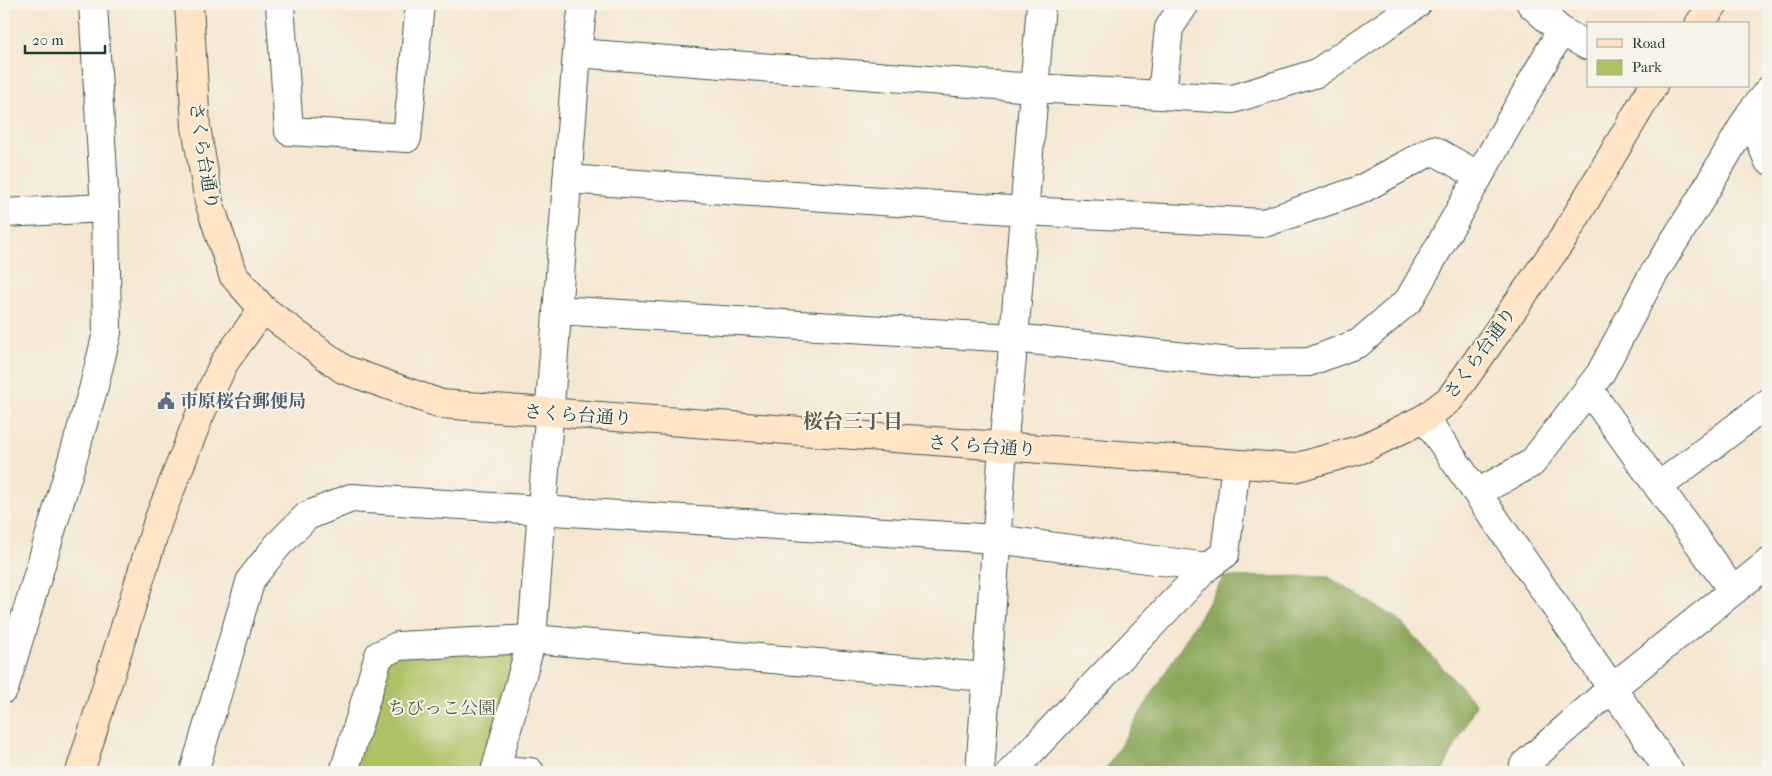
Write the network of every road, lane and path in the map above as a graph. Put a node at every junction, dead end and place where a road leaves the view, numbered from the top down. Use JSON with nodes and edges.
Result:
{"nodes":[{"id":1,"x":93,"y":4,"type":"edge"},
{"id":2,"x":189,"y":4,"type":"edge"},
{"id":3,"x":280,"y":4,"type":"edge"},
{"id":4,"x":420,"y":4,"type":"edge"},
{"id":5,"x":584,"y":4,"type":"edge"},
{"id":6,"x":1041,"y":4,"type":"edge"},
{"id":7,"x":1184,"y":4,"type":"edge"},
{"id":8,"x":1417,"y":4,"type":"edge"},
{"id":9,"x":1531,"y":4,"type":"edge"},
{"id":10,"x":1714,"y":4,"type":"edge"},
{"id":11,"x":1700,"y":22,"type":"edge"},
{"id":12,"x":1561,"y":31,"type":"junction"},
{"id":13,"x":1587,"y":45,"type":"edge"},
{"id":14,"x":577,"y":53,"type":"junction"},
{"id":15,"x":1034,"y":88,"type":"junction"},
{"id":16,"x":1652,"y":88,"type":"edge"},
{"id":17,"x":1768,"y":91,"type":"edge"},
{"id":18,"x":1162,"y":95,"type":"junction"},
{"id":19,"x":1750,"y":114,"type":"junction"},
{"id":20,"x":1768,"y":160,"type":"edge"},
{"id":21,"x":1479,"y":176,"type":"junction"},
{"id":22,"x":567,"y":179,"type":"junction"},
{"id":23,"x":105,"y":208,"type":"junction"},
{"id":24,"x":1024,"y":211,"type":"junction"},
{"id":25,"x":4,"y":214,"type":"edge"},
{"id":26,"x":263,"y":309,"type":"junction"},
{"id":27,"x":557,"y":310,"type":"junction"},
{"id":28,"x":1014,"y":338,"type":"junction"},
{"id":29,"x":1588,"y":390,"type":"junction"},
{"id":30,"x":1768,"y":403,"type":"edge"},
{"id":31,"x":550,"y":412,"type":"junction"},
{"id":32,"x":1425,"y":418,"type":"junction"},
{"id":33,"x":1003,"y":447,"type":"junction"},
{"id":34,"x":1236,"y":464,"type":"junction"},
{"id":35,"x":1658,"y":487,"type":"junction"},
{"id":36,"x":1477,"y":493,"type":"junction"},
{"id":37,"x":542,"y":511,"type":"junction"},
{"id":38,"x":996,"y":539,"type":"junction"},
{"id":39,"x":1768,"y":563,"type":"edge"},
{"id":40,"x":1207,"y":567,"type":"junction"},
{"id":41,"x":1733,"y":592,"type":"junction"},
{"id":42,"x":532,"y":639,"type":"junction"},
{"id":43,"x":986,"y":677,"type":"junction"},
{"id":44,"x":1612,"y":688,"type":"junction"},
{"id":45,"x":4,"y":689,"type":"edge"},
{"id":46,"x":495,"y":771,"type":"edge"},
{"id":47,"x":80,"y":772,"type":"edge"},
{"id":48,"x":194,"y":772,"type":"edge"},
{"id":49,"x":344,"y":772,"type":"edge"},
{"id":50,"x":530,"y":772,"type":"edge"},
{"id":51,"x":980,"y":772,"type":"edge"},
{"id":52,"x":1011,"y":772,"type":"edge"},
{"id":53,"x":1522,"y":772,"type":"edge"},
{"id":54,"x":1670,"y":772,"type":"edge"}],
"edges":[{"from":1,"to":23,"type":"street"},
{"from":2,"to":26,"type":"street","name":"さくら台通り"},
{"from":3,"to":4,"type":"street"},
{"from":5,"to":14,"type":"street"},
{"from":6,"to":15,"type":"street"},
{"from":7,"to":18,"type":"street"},
{"from":8,"to":18,"type":"street"},
{"from":9,"to":12,"type":"street"},
{"from":10,"to":11,"type":"street"},
{"from":12,"to":13,"type":"street"},
{"from":12,"to":21,"type":"street"},
{"from":14,"to":15,"type":"street"},
{"from":14,"to":22,"type":"street"},
{"from":15,"to":18,"type":"street"},
{"from":15,"to":24,"type":"street"},
{"from":16,"to":32,"type":"street","name":"さくら台通り"},
{"from":17,"to":19,"type":"street"},
{"from":19,"to":20,"type":"street"},
{"from":19,"to":29,"type":"street"},
{"from":21,"to":24,"type":"street"},
{"from":21,"to":28,"type":"street"},
{"from":22,"to":24,"type":"street"},
{"from":22,"to":27,"type":"street"},
{"from":23,"to":25,"type":"street"},
{"from":23,"to":45,"type":"street"},
{"from":24,"to":28,"type":"street"},
{"from":26,"to":31,"type":"street","name":"さくら台通り"},
{"from":26,"to":47,"type":"street"},
{"from":27,"to":28,"type":"street"},
{"from":27,"to":31,"type":"street"},
{"from":28,"to":33,"type":"street"},
{"from":29,"to":35,"type":"street"},
{"from":29,"to":36,"type":"street"},
{"from":30,"to":35,"type":"street"},
{"from":31,"to":33,"type":"street","name":"さくら台通り"},
{"from":31,"to":37,"type":"street"},
{"from":32,"to":34,"type":"street","name":"さくら台通り"},
{"from":32,"to":36,"type":"street"},
{"from":33,"to":34,"type":"street","name":"さくら台通り"},
{"from":33,"to":38,"type":"street"},
{"from":34,"to":40,"type":"street"},
{"from":35,"to":41,"type":"street"},
{"from":36,"to":44,"type":"street"},
{"from":37,"to":38,"type":"street"},
{"from":37,"to":42,"type":"street"},
{"from":37,"to":48,"type":"street"},
{"from":38,"to":40,"type":"street"},
{"from":38,"to":43,"type":"street"},
{"from":39,"to":41,"type":"street"},
{"from":40,"to":52,"type":"street"},
{"from":41,"to":44,"type":"street"},
{"from":42,"to":43,"type":"street"},
{"from":42,"to":46,"type":"street"},
{"from":42,"to":49,"type":"street"},
{"from":43,"to":51,"type":"street"},
{"from":44,"to":53,"type":"street"},
{"from":44,"to":54,"type":"street"},
{"from":46,"to":50,"type":"street"}]}
